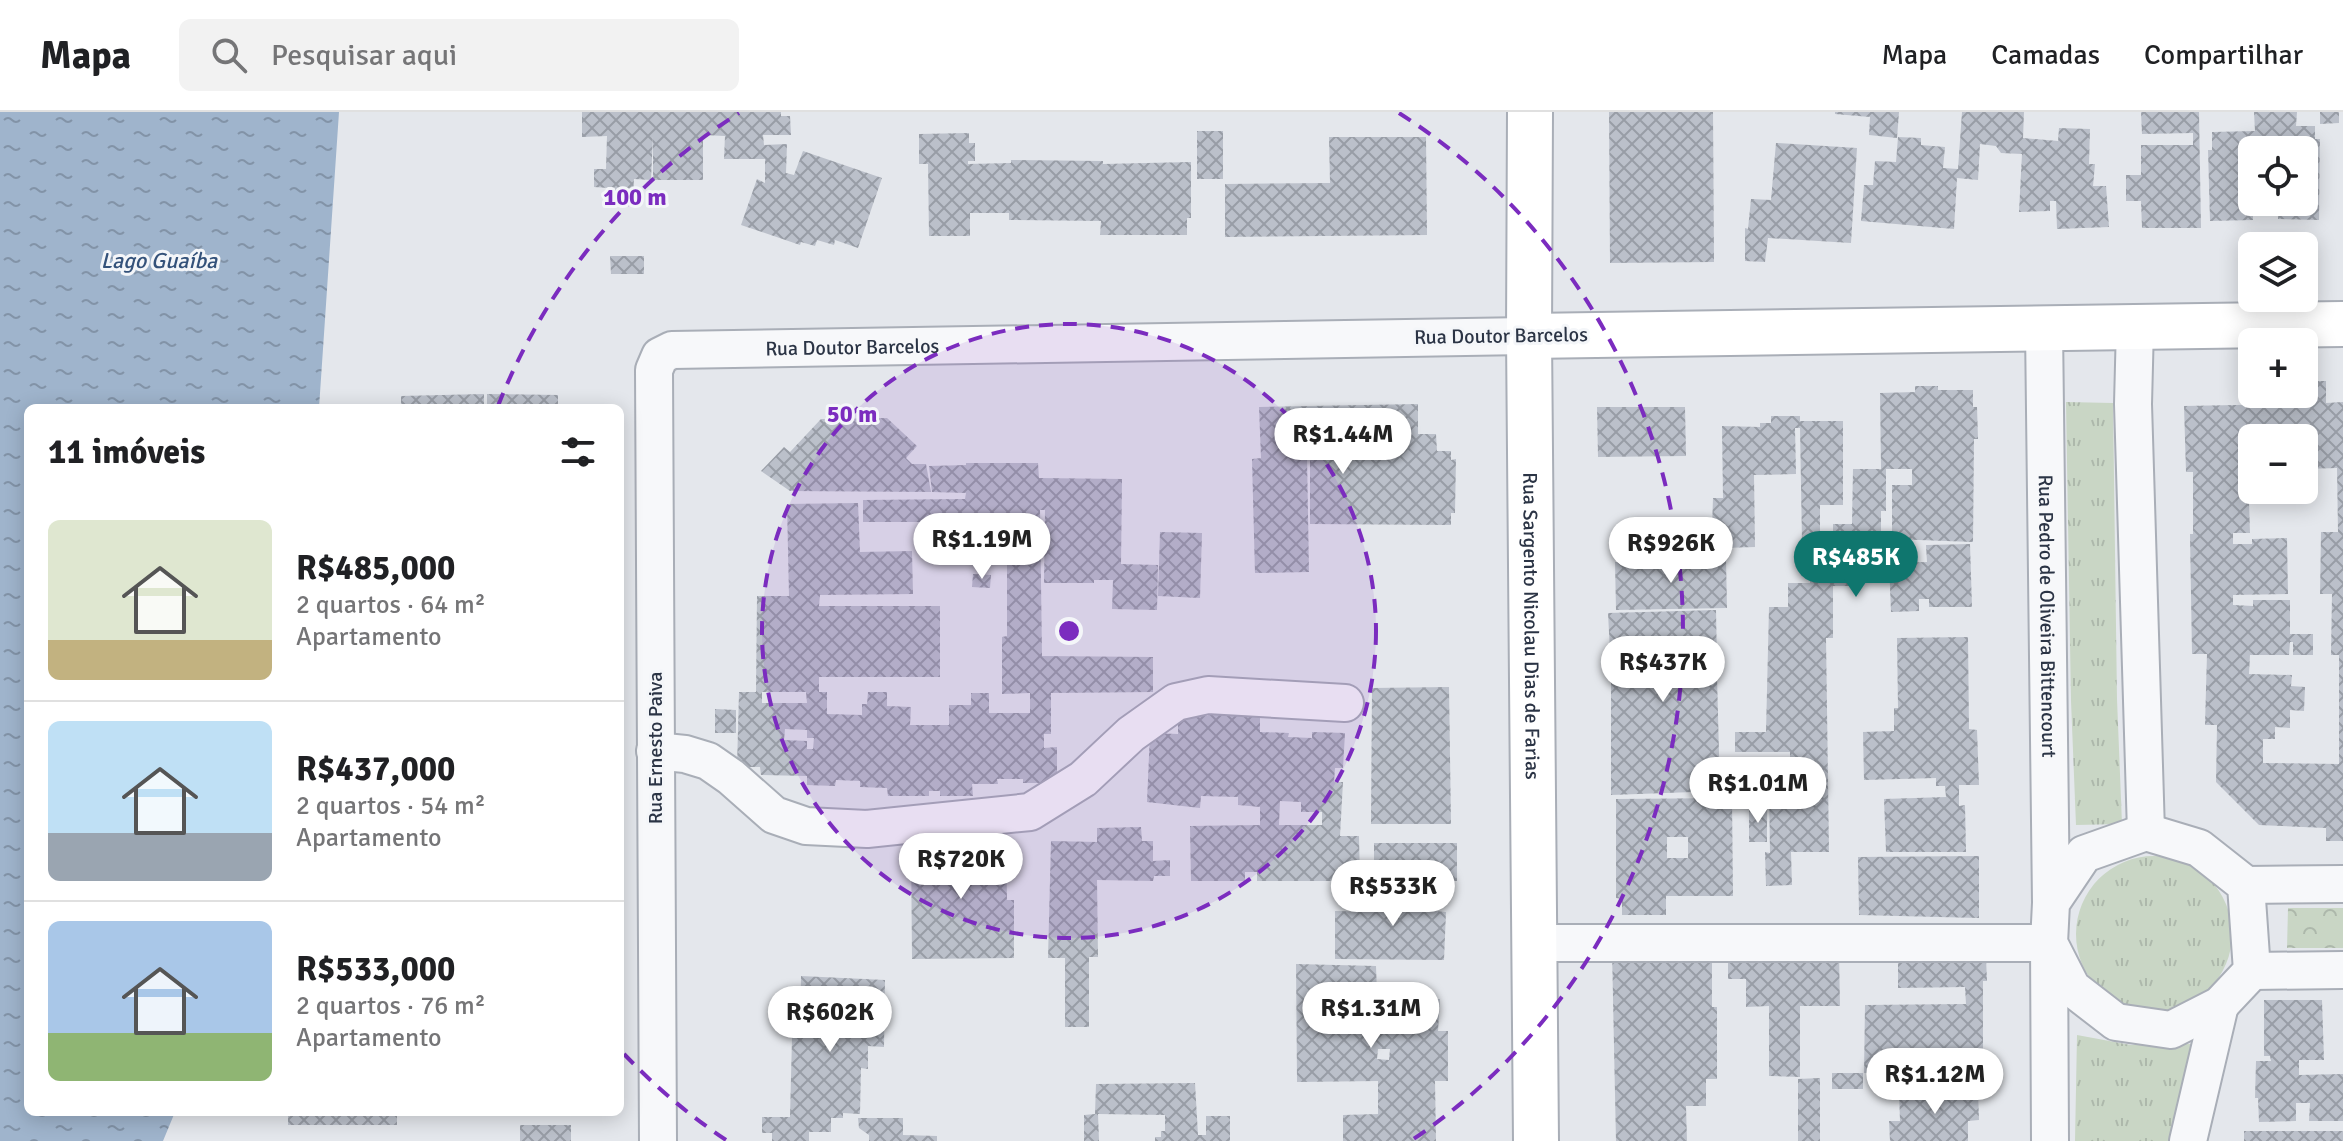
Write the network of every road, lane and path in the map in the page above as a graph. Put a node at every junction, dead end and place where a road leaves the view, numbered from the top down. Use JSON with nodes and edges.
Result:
{"nodes":[{"id":1,"x":1530,"y":112,"type":"edge"},
{"id":2,"x":2343,"y":324,"type":"edge"},
{"id":3,"x":2135,"y":326,"type":"junction"},
{"id":4,"x":2044,"y":328,"type":"junction"},
{"id":5,"x":1529,"y":336,"type":"junction"},
{"id":6,"x":660,"y":356,"type":"joint"},
{"id":7,"x":1345,"y":703,"type":"dead end"},
{"id":8,"x":655,"y":751,"type":"junction"},
{"id":9,"x":2146,"y":832,"type":"junction"},
{"id":10,"x":2343,"y":884,"type":"edge"},
{"id":11,"x":2246,"y":885,"type":"junction"},
{"id":12,"x":2051,"y":903,"type":"junction"},
{"id":13,"x":1535,"y":943,"type":"junction"},
{"id":14,"x":2049,"y":943,"type":"junction"},
{"id":15,"x":2343,"y":970,"type":"edge"},
{"id":16,"x":2252,"y":971,"type":"junction"},
{"id":17,"x":2220,"y":1005,"type":"junction"},
{"id":18,"x":658,"y":1141,"type":"edge"},
{"id":19,"x":1536,"y":1141,"type":"edge"},
{"id":20,"x":2050,"y":1141,"type":"edge"},
{"id":21,"x":2188,"y":1141,"type":"edge"}],
"edges":[{"from":1,"to":5,"type":"main road","name":"Rua Sargento Nicolau Dias de Farias"},
{"from":2,"to":3,"type":"main road","name":"Rua Doutor Barcelos"},
{"from":3,"to":4,"type":"main road","name":"Rua Doutor Barcelos"},
{"from":3,"to":9,"type":"street"},
{"from":4,"to":5,"type":"main road","name":"Rua Doutor Barcelos"},
{"from":4,"to":12,"type":"street","name":"Rua Pedro de Oliveira Bittencourt"},
{"from":5,"to":6,"type":"street","name":"Rua Doutor Barcelos"},
{"from":5,"to":13,"type":"main road","name":"Rua Sargento Nicolau Dias de Farias"},
{"from":6,"to":8,"type":"street","name":"Rua Ernesto Paiva"},
{"from":7,"to":8,"type":"street"},
{"from":8,"to":18,"type":"street","name":"Rua Ernesto Paiva"},
{"from":9,"to":11,"type":"street"},
{"from":9,"to":12,"type":"street"},
{"from":10,"to":11,"type":"street"},
{"from":11,"to":16,"type":"street"},
{"from":12,"to":14,"type":"street"},
{"from":13,"to":14,"type":"street"},
{"from":13,"to":19,"type":"main road","name":"Rua Sargento Nicolau Dias de Farias"},
{"from":14,"to":17,"type":"street"},
{"from":14,"to":20,"type":"street"},
{"from":15,"to":16,"type":"street"},
{"from":16,"to":17,"type":"street"},
{"from":17,"to":21,"type":"street"}]}
